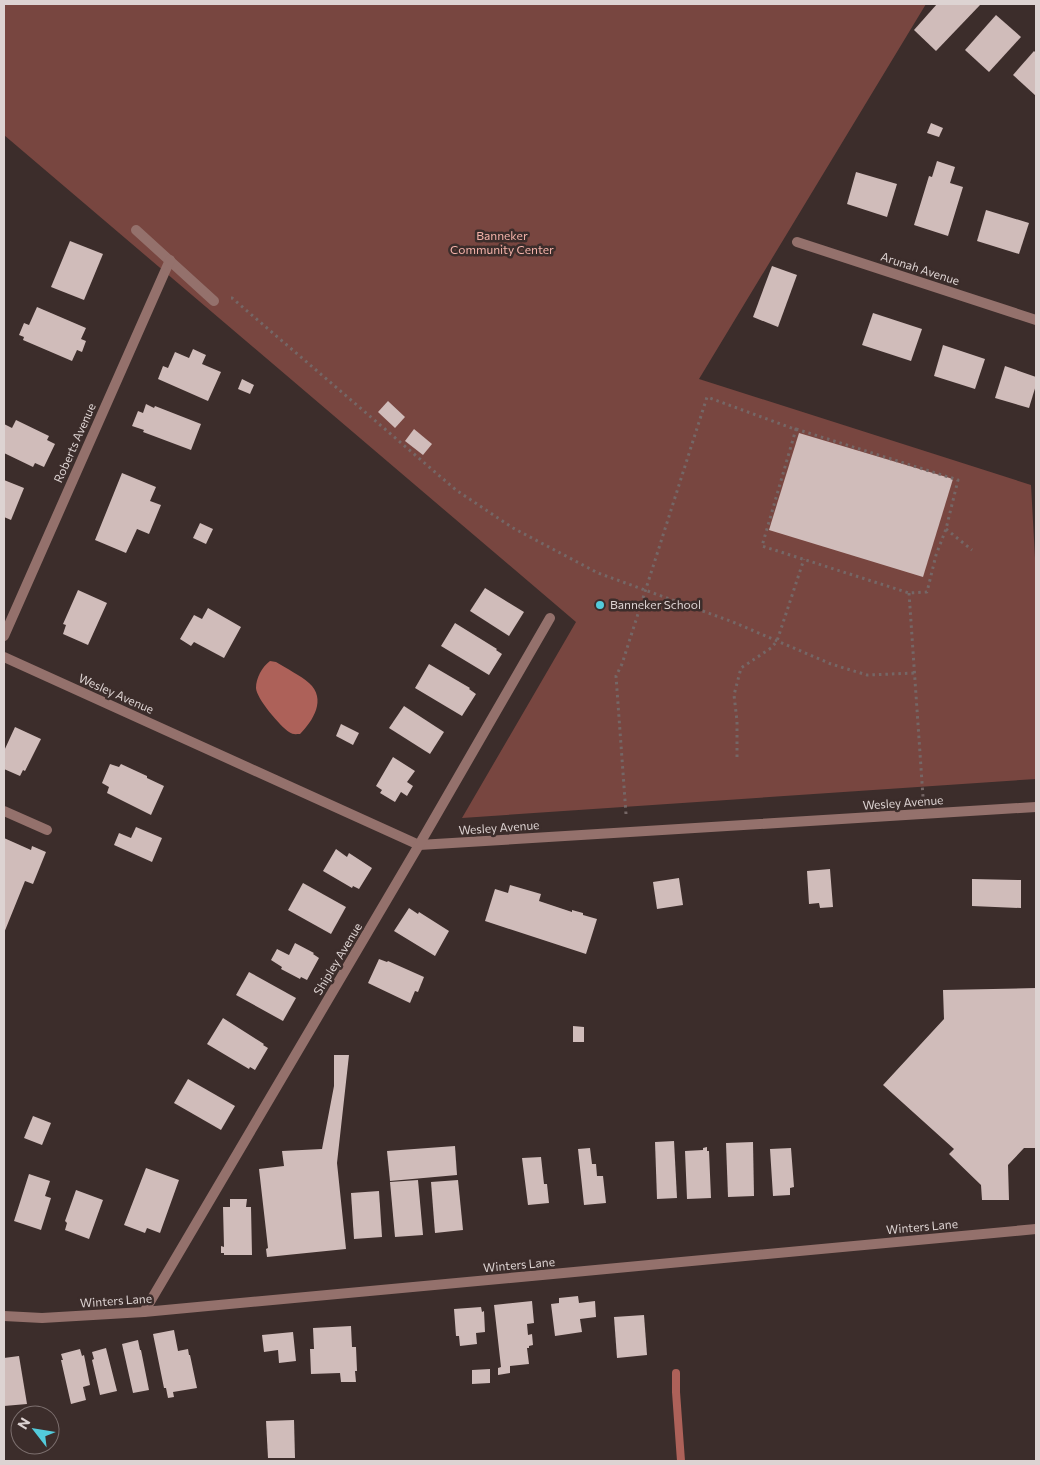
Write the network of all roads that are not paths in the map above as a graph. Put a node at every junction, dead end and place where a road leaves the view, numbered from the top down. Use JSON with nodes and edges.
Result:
{"nodes":[{"id":1,"x":136,"y":230,"type":"dead end"},
{"id":2,"x":797,"y":242,"type":"dead end"},
{"id":3,"x":170,"y":260,"type":"junction"},
{"id":4,"x":214,"y":301,"type":"road end"},
{"id":5,"x":1036,"y":320,"type":"edge"},
{"id":6,"x":550,"y":618,"type":"dead end"},
{"id":7,"x":4,"y":636,"type":"edge"},
{"id":8,"x":4,"y":657,"type":"edge"},
{"id":9,"x":1036,"y":807,"type":"edge"},
{"id":10,"x":4,"y":811,"type":"edge"},
{"id":11,"x":47,"y":830,"type":"dead end"},
{"id":12,"x":419,"y":845,"type":"junction"},
{"id":13,"x":1036,"y":1229,"type":"edge"},
{"id":14,"x":144,"y":1312,"type":"junction"},
{"id":15,"x":4,"y":1316,"type":"edge"}],
"edges":[{"from":1,"to":3,"type":"street"},
{"from":2,"to":5,"type":"street","name":"Arunah Avenue"},
{"from":3,"to":4,"type":"street"},
{"from":3,"to":7,"type":"street","name":"Roberts Avenue"},
{"from":6,"to":12,"type":"street","name":"Shipley Avenue"},
{"from":8,"to":12,"type":"street","name":"Wesley Avenue"},
{"from":9,"to":12,"type":"street","name":"Wesley Avenue"},
{"from":10,"to":11,"type":"street"},
{"from":12,"to":14,"type":"street","name":"Shipley Avenue"},
{"from":13,"to":14,"type":"street","name":"Winters Lane"},
{"from":14,"to":15,"type":"street","name":"Winters Lane"}]}
